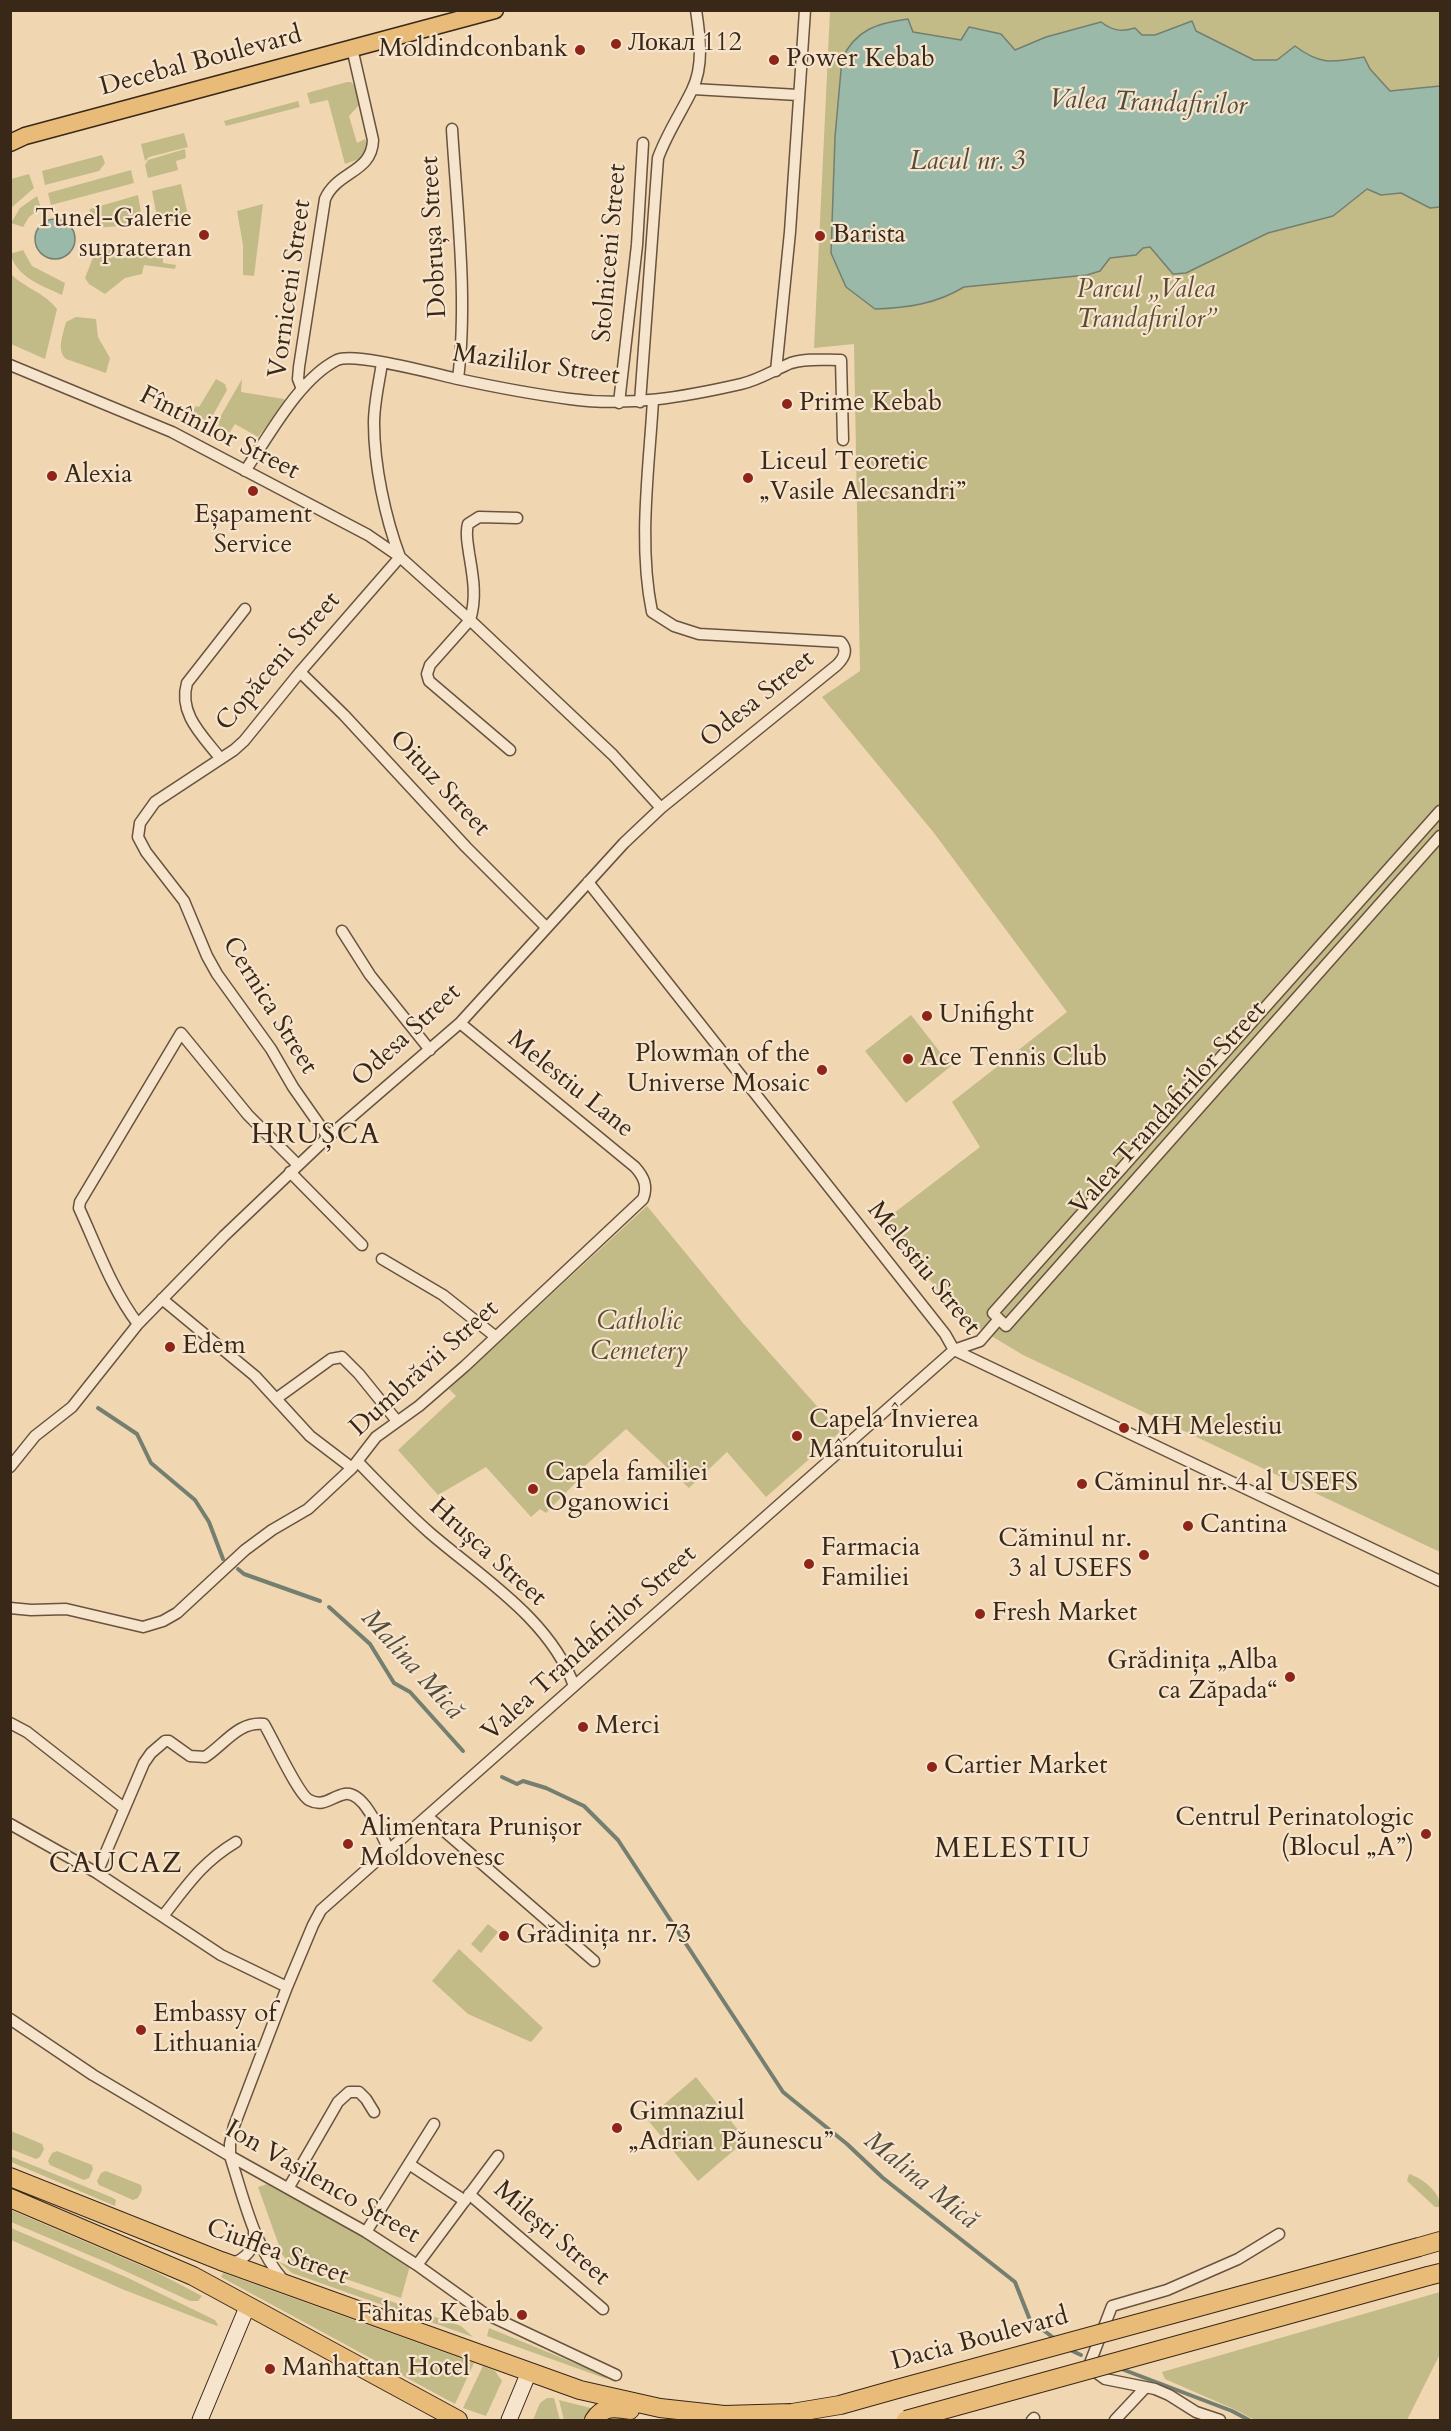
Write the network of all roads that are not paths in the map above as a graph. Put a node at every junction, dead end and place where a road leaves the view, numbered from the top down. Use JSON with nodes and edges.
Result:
{"nodes":[{"id":1,"x":495,"y":10,"type":"edge"},
{"id":2,"x":696,"y":10,"type":"edge"},
{"id":3,"x":805,"y":10,"type":"edge"},
{"id":4,"x":351,"y":48,"type":"junction"},
{"id":5,"x":693,"y":89,"type":"junction"},
{"id":6,"x":798,"y":95,"type":"junction"},
{"id":7,"x":452,"y":129,"type":"dead end"},
{"id":8,"x":15,"y":139,"type":"edge"},
{"id":9,"x":643,"y":143,"type":"dead end"},
{"id":10,"x":382,"y":363,"type":"junction"},
{"id":11,"x":10,"y":365,"type":"edge"},
{"id":12,"x":776,"y":371,"type":"junction"},
{"id":13,"x":458,"y":379,"type":"junction"},
{"id":14,"x":302,"y":389,"type":"junction"},
{"id":15,"x":652,"y":400,"type":"junction"},
{"id":16,"x":640,"y":402,"type":"junction"},
{"id":17,"x":619,"y":403,"type":"junction"},
{"id":18,"x":843,"y":440,"type":"dead end"},
{"id":19,"x":244,"y":471,"type":"junction"},
{"id":20,"x":517,"y":518,"type":"dead end"},
{"id":21,"x":400,"y":557,"type":"junction"},
{"id":22,"x":244,"y":609,"type":"dead end"},
{"id":23,"x":470,"y":620,"type":"junction"},
{"id":24,"x":300,"y":672,"type":"junction"},
{"id":25,"x":510,"y":750,"type":"dead end"},
{"id":26,"x":220,"y":758,"type":"junction"},
{"id":27,"x":661,"y":808,"type":"junction"},
{"id":28,"x":1440,"y":811,"type":"edge"},
{"id":29,"x":1440,"y":836,"type":"edge"},
{"id":30,"x":138,"y":837,"type":"joint"},
{"id":31,"x":588,"y":882,"type":"junction"},
{"id":32,"x":1359,"y":903,"type":"junction"},
{"id":33,"x":1372,"y":915,"type":"junction"},
{"id":34,"x":546,"y":927,"type":"junction"},
{"id":35,"x":342,"y":931,"type":"dead end"},
{"id":36,"x":460,"y":1023,"type":"junction"},
{"id":37,"x":430,"y":1050,"type":"junction"},
{"id":38,"x":328,"y":1137,"type":"junction"},
{"id":39,"x":294,"y":1168,"type":"junction"},
{"id":40,"x":646,"y":1187,"type":"joint"},
{"id":41,"x":363,"y":1245,"type":"dead end"},
{"id":42,"x":382,"y":1259,"type":"dead end"},
{"id":43,"x":162,"y":1299,"type":"junction"},
{"id":44,"x":999,"y":1319,"type":"junction"},
{"id":45,"x":138,"y":1324,"type":"junction"},
{"id":46,"x":496,"y":1337,"type":"junction"},
{"id":47,"x":954,"y":1350,"type":"junction"},
{"id":48,"x":278,"y":1398,"type":"junction"},
{"id":49,"x":397,"y":1422,"type":"junction"},
{"id":50,"x":355,"y":1465,"type":"junction"},
{"id":51,"x":10,"y":1467,"type":"edge"},
{"id":52,"x":1440,"y":1581,"type":"edge"},
{"id":53,"x":10,"y":1608,"type":"edge"},
{"id":54,"x":574,"y":1686,"type":"junction"},
{"id":55,"x":10,"y":1723,"type":"edge"},
{"id":56,"x":124,"y":1808,"type":"junction"},
{"id":57,"x":427,"y":1816,"type":"junction"},
{"id":58,"x":10,"y":1824,"type":"edge"},
{"id":59,"x":236,"y":1842,"type":"dead end"},
{"id":60,"x":389,"y":1850,"type":"junction"},
{"id":61,"x":97,"y":1873,"type":"junction"},
{"id":62,"x":163,"y":1916,"type":"junction"},
{"id":63,"x":594,"y":1961,"type":"dead end"},
{"id":64,"x":287,"y":1987,"type":"junction"},
{"id":65,"x":10,"y":2019,"type":"edge"},
{"id":66,"x":374,"y":2112,"type":"dead end"},
{"id":67,"x":434,"y":2124,"type":"dead end"},
{"id":68,"x":230,"y":2156,"type":"junction"},
{"id":69,"x":498,"y":2156,"type":"dead end"},
{"id":70,"x":409,"y":2164,"type":"junction"},
{"id":71,"x":10,"y":2177,"type":"edge"},
{"id":72,"x":289,"y":2187,"type":"junction"},
{"id":73,"x":10,"y":2198,"type":"edge"},
{"id":74,"x":467,"y":2198,"type":"junction"},
{"id":75,"x":254,"y":2228,"type":"junction"},
{"id":76,"x":366,"y":2232,"type":"junction"},
{"id":77,"x":1279,"y":2234,"type":"dead end"},
{"id":78,"x":1440,"y":2241,"type":"edge"},
{"id":79,"x":230,"y":2265,"type":"junction"},
{"id":80,"x":417,"y":2265,"type":"junction"},
{"id":81,"x":1434,"y":2274,"type":"edge"},
{"id":82,"x":286,"y":2284,"type":"junction"},
{"id":83,"x":248,"y":2305,"type":"junction"},
{"id":84,"x":603,"y":2309,"type":"dead end"},
{"id":85,"x":529,"y":2372,"type":"junction"},
{"id":86,"x":616,"y":2375,"type":"dead end"},
{"id":87,"x":1145,"y":2388,"type":"junction"},
{"id":88,"x":792,"y":2413,"type":"junction"},
{"id":89,"x":1195,"y":2416,"type":"edge"},
{"id":90,"x":904,"y":2420,"type":"edge"},
{"id":91,"x":200,"y":2421,"type":"edge"},
{"id":92,"x":458,"y":2421,"type":"edge"},
{"id":93,"x":508,"y":2421,"type":"edge"},
{"id":94,"x":594,"y":2421,"type":"edge"},
{"id":95,"x":704,"y":2421,"type":"edge"},
{"id":96,"x":772,"y":2421,"type":"edge"},
{"id":97,"x":1115,"y":2421,"type":"edge"},
{"id":98,"x":1220,"y":2421,"type":"edge"}],
"edges":[{"from":1,"to":4,"type":"main road","name":"Decebal Boulevard"},
{"from":2,"to":5,"type":"street"},
{"from":3,"to":6,"type":"street"},
{"from":4,"to":8,"type":"main road","name":"Decebal Boulevard"},
{"from":4,"to":14,"type":"street","name":"Vorniceni Street"},
{"from":5,"to":6,"type":"street"},
{"from":5,"to":16,"type":"street"},
{"from":6,"to":12,"type":"street"},
{"from":7,"to":13,"type":"street","name":"Dobrușa Street"},
{"from":9,"to":17,"type":"street","name":"Stolniceni Street"},
{"from":10,"to":13,"type":"street","name":"Mazililor Street"},
{"from":10,"to":14,"type":"street","name":"Mazililor Street"},
{"from":10,"to":21,"type":"street"},
{"from":11,"to":19,"type":"street","name":"Fîntînilor Street"},
{"from":12,"to":15,"type":"street","name":"Mazililor Street"},
{"from":12,"to":18,"type":"street","name":"Mazililor Street"},
{"from":13,"to":17,"type":"street","name":"Mazililor Street"},
{"from":14,"to":19,"type":"street","name":"Vorniceni Street"},
{"from":15,"to":16,"type":"street","name":"Mazililor Street"},
{"from":15,"to":27,"type":"street","name":"Odesa Street"},
{"from":16,"to":17,"type":"street","name":"Mazililor Street"},
{"from":19,"to":21,"type":"street","name":"Fîntînilor Street"},
{"from":20,"to":23,"type":"street"},
{"from":21,"to":23,"type":"street","name":"Fîntînilor Street"},
{"from":21,"to":24,"type":"street","name":"Copăceni Street"},
{"from":22,"to":26,"type":"street"},
{"from":23,"to":25,"type":"street"},
{"from":23,"to":27,"type":"street","name":"Fîntînilor Street"},
{"from":24,"to":26,"type":"street","name":"Copăceni Street"},
{"from":24,"to":34,"type":"street","name":"Oituz Street"},
{"from":26,"to":30,"type":"street","name":"Copăceni Street"},
{"from":27,"to":31,"type":"street","name":"Odesa Street"},
{"from":28,"to":32,"type":"street","name":"Valea Trandafirilor Street"},
{"from":29,"to":33,"type":"street","name":"Valea Trandafirilor Street"},
{"from":30,"to":38,"type":"street","name":"Cernica Street"},
{"from":31,"to":34,"type":"street","name":"Odesa Street"},
{"from":31,"to":47,"type":"street","name":"Melestiu Street"},
{"from":32,"to":33,"type":"street"},
{"from":32,"to":44,"type":"street","name":"Valea Trandafirilor Street"},
{"from":33,"to":44,"type":"street","name":"Valea Trandafirilor Street"},
{"from":34,"to":36,"type":"street","name":"Odesa Street"},
{"from":35,"to":37,"type":"street"},
{"from":36,"to":37,"type":"street","name":"Odesa Street"},
{"from":36,"to":40,"type":"street","name":"Melestiu Lane"},
{"from":37,"to":38,"type":"street","name":"Odesa Street"},
{"from":38,"to":39,"type":"street","name":"Odesa Street"},
{"from":39,"to":41,"type":"street"},
{"from":39,"to":43,"type":"street","name":"Odesa Street"},
{"from":39,"to":45,"type":"street"},
{"from":40,"to":46,"type":"street","name":"Dumbrăvii Street"},
{"from":42,"to":46,"type":"street"},
{"from":43,"to":45,"type":"street","name":"Odesa Street"},
{"from":43,"to":48,"type":"street","name":"Hrușca Street"},
{"from":44,"to":47,"type":"street","name":"Valea Trandafirilor Street"},
{"from":45,"to":51,"type":"street","name":"Odesa Street"},
{"from":46,"to":49,"type":"street","name":"Dumbrăvii Street"},
{"from":47,"to":52,"type":"street","name":"Melestiu Street"},
{"from":47,"to":54,"type":"street","name":"Valea Trandafirilor Street"},
{"from":48,"to":49,"type":"street"},
{"from":48,"to":50,"type":"street","name":"Hrușca Street"},
{"from":49,"to":50,"type":"street","name":"Dumbrăvii Street"},
{"from":50,"to":53,"type":"street","name":"Dumbrăvii Street"},
{"from":50,"to":54,"type":"street","name":"Hrușca Street"},
{"from":54,"to":57,"type":"street","name":"Valea Trandafirilor Street"},
{"from":55,"to":56,"type":"street"},
{"from":56,"to":60,"type":"street"},
{"from":56,"to":61,"type":"street"},
{"from":57,"to":60,"type":"street","name":"Valea Trandafirilor Street"},
{"from":57,"to":63,"type":"street"},
{"from":58,"to":61,"type":"street"},
{"from":59,"to":62,"type":"street"},
{"from":60,"to":64,"type":"street","name":"Valea Trandafirilor Street"},
{"from":61,"to":62,"type":"street"},
{"from":62,"to":64,"type":"street"},
{"from":64,"to":68,"type":"street","name":"Valea Trandafirilor Street"},
{"from":65,"to":68,"type":"street","name":"Ion Vasilenco Street"},
{"from":66,"to":72,"type":"street"},
{"from":67,"to":70,"type":"street"},
{"from":68,"to":72,"type":"street","name":"Ion Vasilenco Street"},
{"from":68,"to":75,"type":"street"},
{"from":69,"to":74,"type":"street","name":"Milești Street"},
{"from":70,"to":74,"type":"street","name":"Milești Street"},
{"from":70,"to":76,"type":"street"},
{"from":71,"to":79,"type":"highway","name":"Ciuflea Street"},
{"from":72,"to":76,"type":"street","name":"Ion Vasilenco Street"},
{"from":73,"to":83,"type":"highway","name":"Ciuflea Street"},
{"from":74,"to":80,"type":"street","name":"Milești Street"},
{"from":74,"to":84,"type":"street","name":"Milești Street"},
{"from":75,"to":79,"type":"street"},
{"from":75,"to":82,"type":"street"},
{"from":76,"to":80,"type":"street","name":"Ion Vasilenco Street"},
{"from":77,"to":87,"type":"street"},
{"from":78,"to":88,"type":"highway","name":"Dacia Boulevard","bridge":true},
{"from":79,"to":82,"type":"highway","name":"Ciuflea Street"},
{"from":80,"to":86,"type":"street","name":"Ion Vasilenco Street"},
{"from":81,"to":90,"type":"highway","bridge":true},
{"from":82,"to":85,"type":"highway","name":"Ciuflea Street"},
{"from":83,"to":91,"type":"street"},
{"from":83,"to":92,"type":"highway","name":"Ciuflea Street"},
{"from":85,"to":88,"type":"highway","name":"Dacia Boulevard"},
{"from":85,"to":93,"type":"street"},
{"from":87,"to":89,"type":"street"},
{"from":87,"to":97,"type":"street"},
{"from":88,"to":96,"type":"highway"},
{"from":89,"to":98,"type":"street"},
{"from":94,"to":95,"type":"highway"}]}
